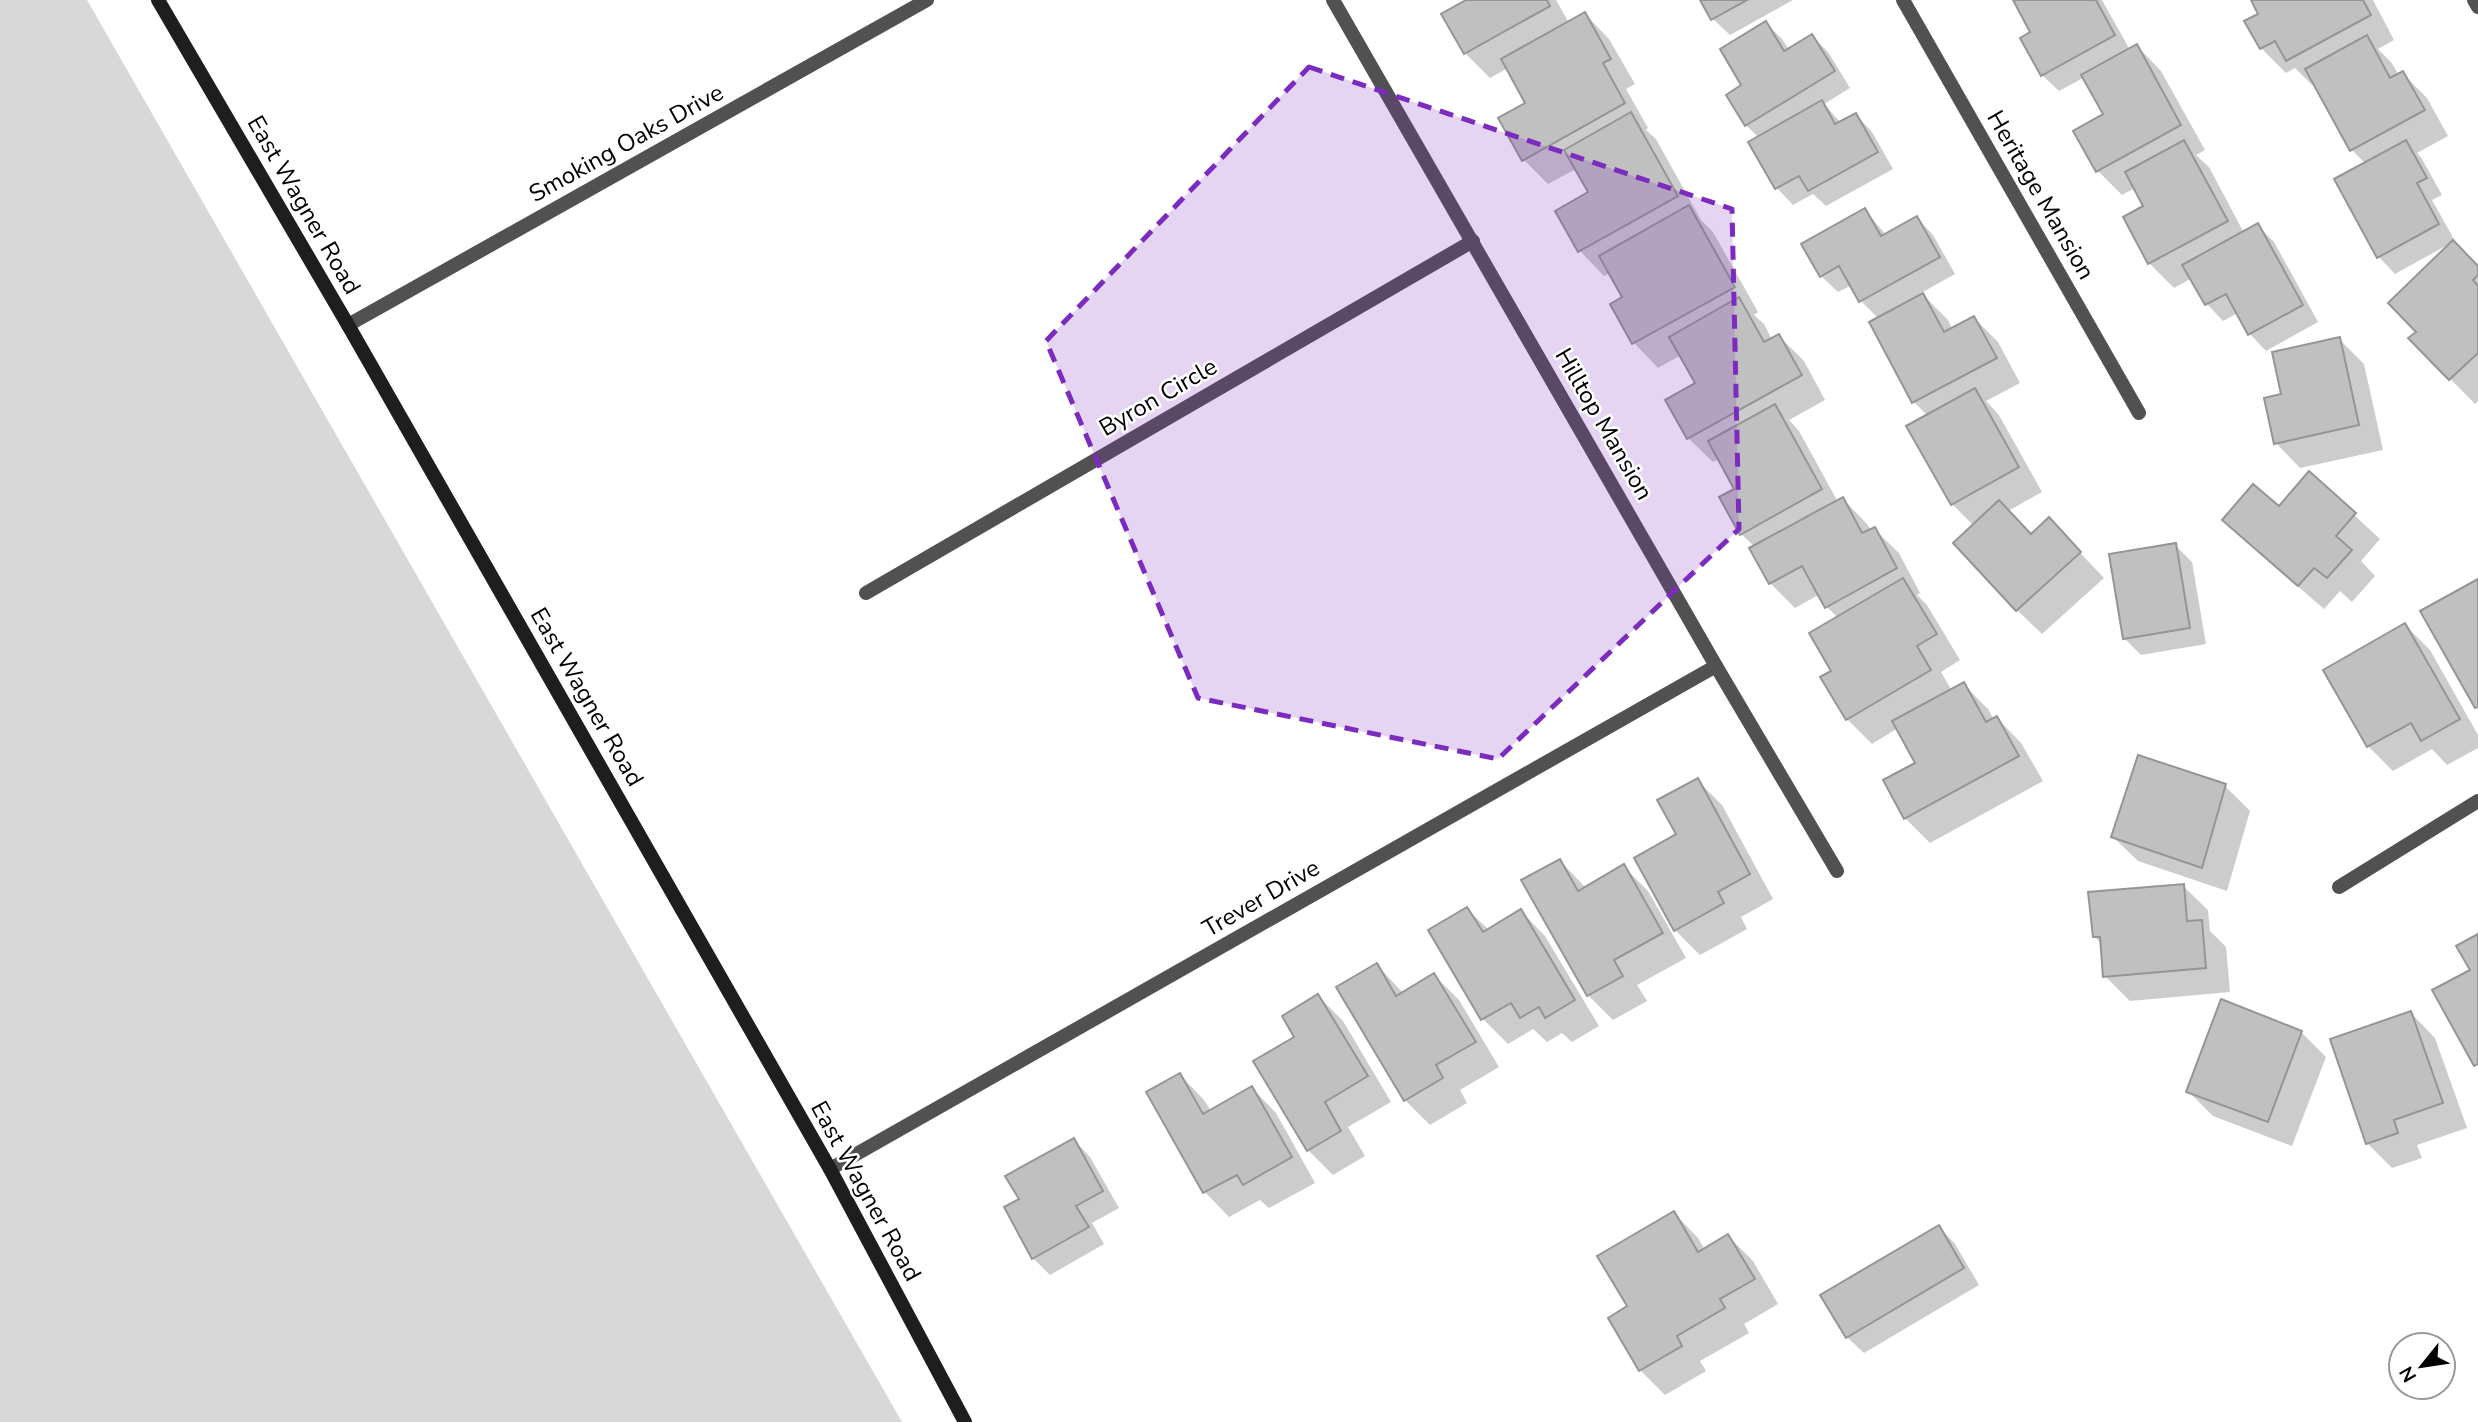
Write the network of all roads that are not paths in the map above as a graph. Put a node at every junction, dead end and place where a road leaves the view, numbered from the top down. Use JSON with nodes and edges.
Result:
{"nodes":[{"id":1,"x":158,"y":0,"type":"edge"},
{"id":2,"x":927,"y":0,"type":"edge"},
{"id":3,"x":1333,"y":0,"type":"edge"},
{"id":4,"x":1903,"y":0,"type":"edge"},
{"id":5,"x":2474,"y":0,"type":"edge"},
{"id":6,"x":2478,"y":7,"type":"edge"},
{"id":7,"x":1473,"y":240,"type":"junction"},
{"id":8,"x":348,"y":325,"type":"junction"},
{"id":9,"x":2139,"y":413,"type":"dead end"},
{"id":10,"x":866,"y":593,"type":"dead end"},
{"id":11,"x":1716,"y":666,"type":"junction"},
{"id":12,"x":2478,"y":801,"type":"edge"},
{"id":13,"x":1837,"y":870,"type":"dead end"},
{"id":14,"x":2339,"y":887,"type":"dead end"},
{"id":15,"x":830,"y":1169,"type":"junction"},
{"id":16,"x":965,"y":1422,"type":"edge"}],
"edges":[{"from":1,"to":8,"type":"street","name":"East Wagner Road"},
{"from":2,"to":8,"type":"street","name":"Smoking Oaks Drive"},
{"from":3,"to":7,"type":"street","name":"Hilltop Mansion"},
{"from":4,"to":9,"type":"street","name":"Heritage Mansion"},
{"from":5,"to":6,"type":"street"},
{"from":7,"to":10,"type":"street","name":"Byron Circle"},
{"from":7,"to":11,"type":"street","name":"Hilltop Mansion"},
{"from":8,"to":15,"type":"street","name":"East Wagner Road"},
{"from":11,"to":13,"type":"street","name":"Hilltop Mansion"},
{"from":11,"to":15,"type":"street","name":"Trever Drive"},
{"from":12,"to":14,"type":"street"},
{"from":15,"to":16,"type":"street","name":"East Wagner Road"}]}
